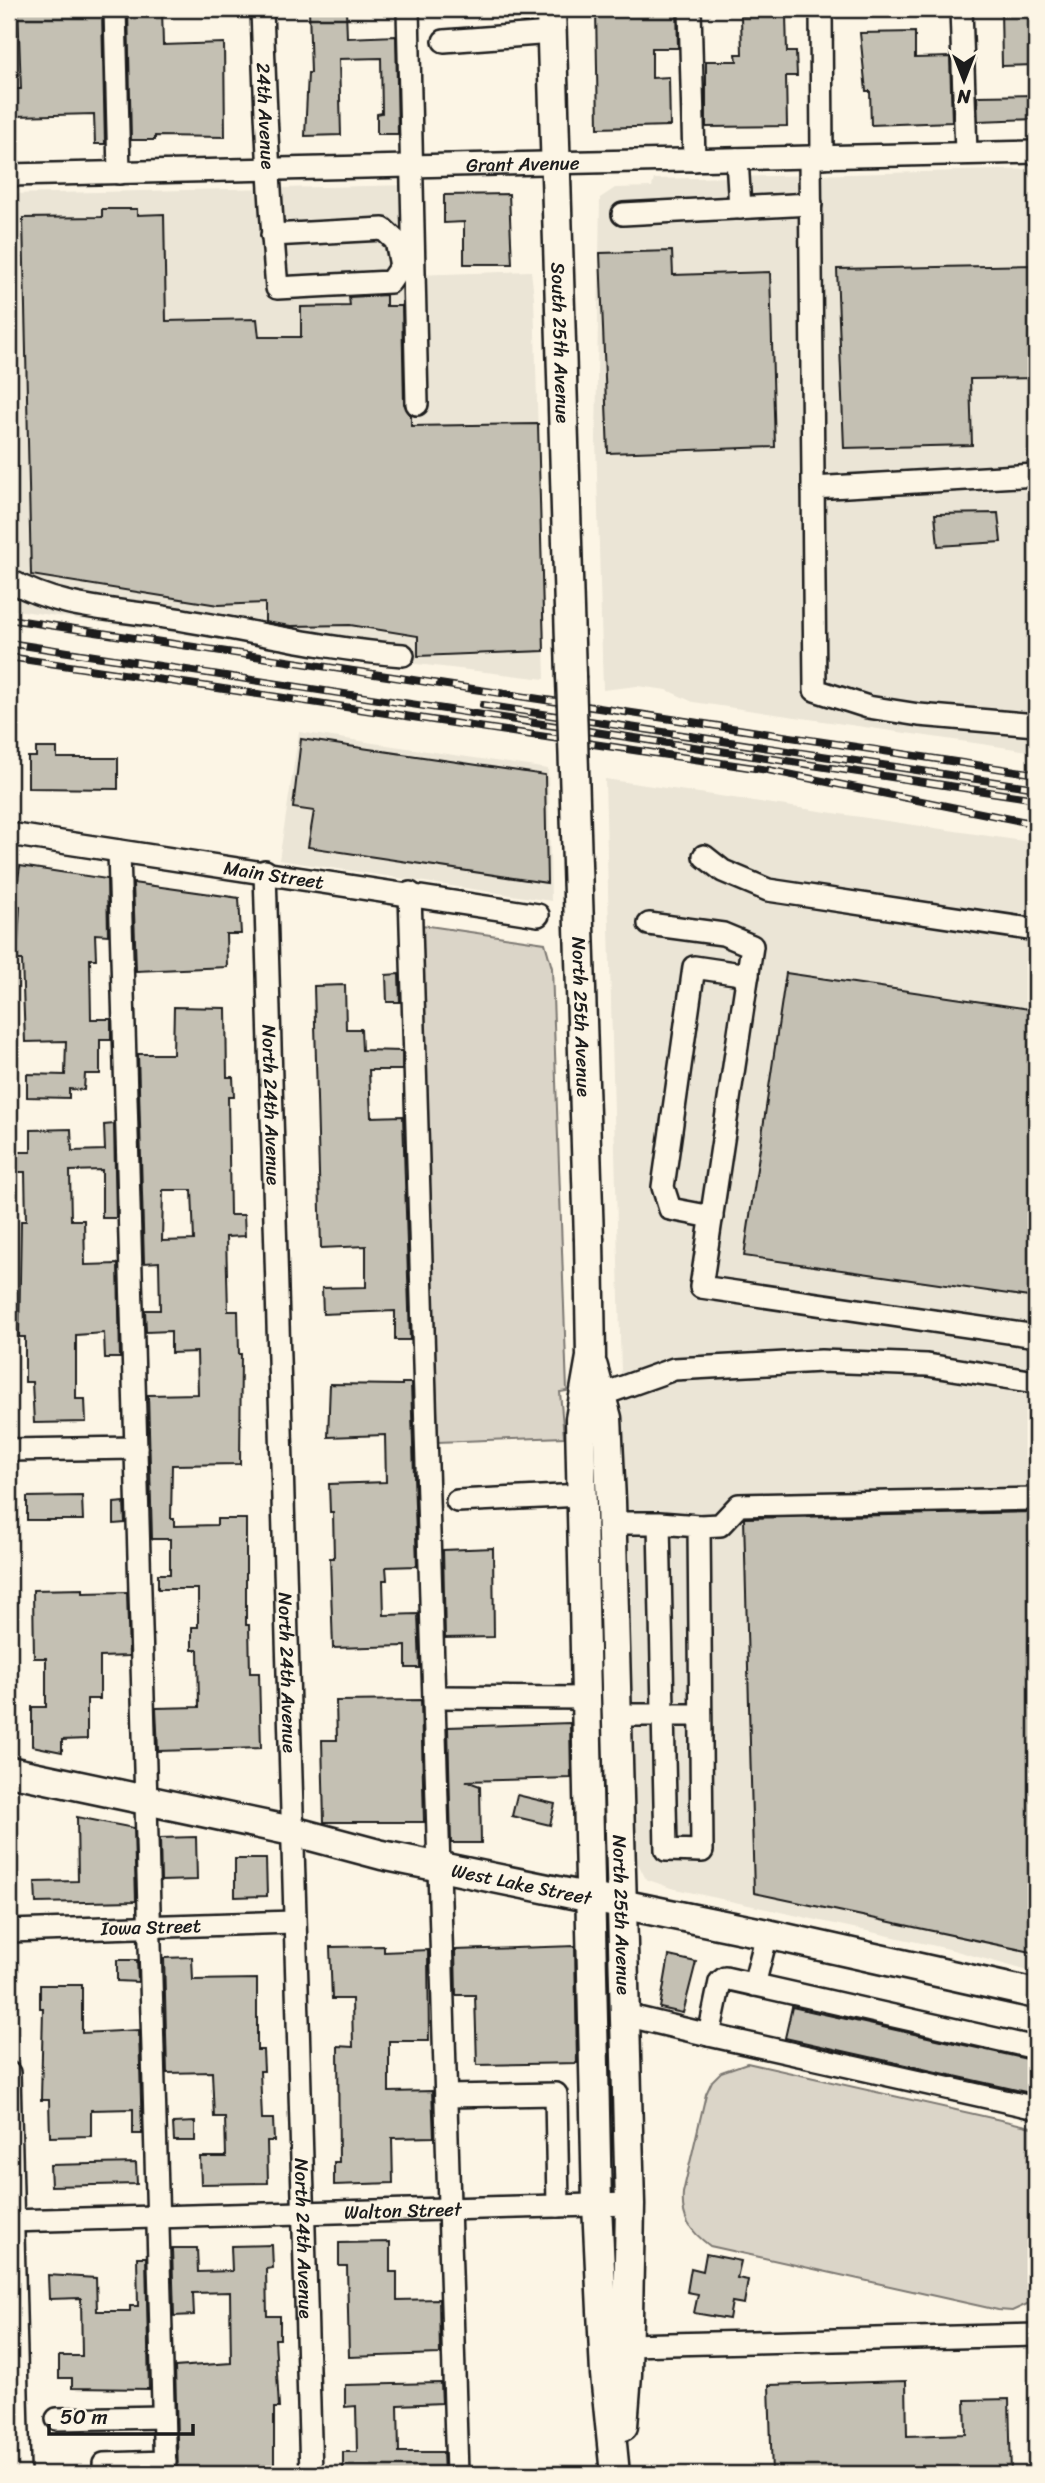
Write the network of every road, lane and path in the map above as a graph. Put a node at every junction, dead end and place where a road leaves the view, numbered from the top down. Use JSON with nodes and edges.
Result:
{"nodes":[{"id":1,"x":116,"y":9,"type":"edge"},
{"id":2,"x":262,"y":9,"type":"edge"},
{"id":3,"x":408,"y":9,"type":"edge"},
{"id":4,"x":690,"y":9,"type":"edge"},
{"id":5,"x":821,"y":9,"type":"edge"},
{"id":6,"x":961,"y":9,"type":"edge"},
{"id":7,"x":551,"y":21,"type":"edge"},
{"id":8,"x":444,"y":41,"type":"dead end"},
{"id":9,"x":1036,"y":152,"type":"edge"},
{"id":10,"x":966,"y":153,"type":"junction"},
{"id":11,"x":816,"y":157,"type":"junction"},
{"id":12,"x":737,"y":159,"type":"junction"},
{"id":13,"x":695,"y":160,"type":"junction"},
{"id":14,"x":556,"y":164,"type":"junction"},
{"id":15,"x":412,"y":167,"type":"junction"},
{"id":16,"x":268,"y":169,"type":"junction"},
{"id":17,"x":119,"y":173,"type":"junction"},
{"id":18,"x":9,"y":175,"type":"edge"},
{"id":19,"x":811,"y":204,"type":"junction"},
{"id":20,"x":740,"y":208,"type":"junction"},
{"id":21,"x":623,"y":214,"type":"dead end"},
{"id":22,"x":272,"y":229,"type":"junction"},
{"id":23,"x":417,"y":404,"type":"dead end"},
{"id":24,"x":1036,"y":475,"type":"edge"},
{"id":25,"x":813,"y":488,"type":"junction"},
{"id":26,"x":9,"y":580,"type":"edge"},
{"id":27,"x":403,"y":654,"type":"dead end"},
{"id":28,"x":571,"y":676,"type":"joint"},
{"id":29,"x":1036,"y":725,"type":"edge"},
{"id":30,"x":9,"y":834,"type":"edge"},
{"id":31,"x":119,"y":851,"type":"junction"},
{"id":32,"x":704,"y":856,"type":"dead end"},
{"id":33,"x":265,"y":871,"type":"junction"},
{"id":34,"x":410,"y":893,"type":"junction"},
{"id":35,"x":538,"y":915,"type":"dead end"},
{"id":36,"x":649,"y":924,"type":"dead end"},
{"id":37,"x":1036,"y":930,"type":"edge"},
{"id":38,"x":748,"y":975,"type":"junction"},
{"id":39,"x":712,"y":1217,"type":"junction"},
{"id":40,"x":1036,"y":1336,"type":"edge"},
{"id":41,"x":591,"y":1357,"type":"junction"},
{"id":42,"x":1036,"y":1382,"type":"edge"},
{"id":43,"x":601,"y":1395,"type":"junction"},
{"id":44,"x":136,"y":1448,"type":"junction"},
{"id":45,"x":9,"y":1450,"type":"edge"},
{"id":46,"x":582,"y":1495,"type":"junction"},
{"id":47,"x":1036,"y":1499,"type":"edge"},
{"id":48,"x":457,"y":1501,"type":"dead end"},
{"id":49,"x":612,"y":1523,"type":"junction"},
{"id":50,"x":659,"y":1523,"type":"junction"},
{"id":51,"x":699,"y":1526,"type":"junction"},
{"id":52,"x":434,"y":1697,"type":"junction"},
{"id":53,"x":587,"y":1698,"type":"junction"},
{"id":54,"x":616,"y":1715,"type":"junction"},
{"id":55,"x":663,"y":1715,"type":"junction"},
{"id":56,"x":700,"y":1715,"type":"junction"},
{"id":57,"x":9,"y":1772,"type":"edge"},
{"id":58,"x":146,"y":1801,"type":"junction"},
{"id":59,"x":292,"y":1831,"type":"junction"},
{"id":60,"x":440,"y":1867,"type":"junction"},
{"id":61,"x":591,"y":1900,"type":"junction"},
{"id":62,"x":622,"y":1906,"type":"junction"},
{"id":63,"x":293,"y":1922,"type":"junction"},
{"id":64,"x":149,"y":1927,"type":"junction"},
{"id":65,"x":9,"y":1931,"type":"edge"},
{"id":66,"x":767,"y":1934,"type":"junction"},
{"id":67,"x":754,"y":1985,"type":"junction"},
{"id":68,"x":1036,"y":1993,"type":"edge"},
{"id":69,"x":625,"y":2015,"type":"junction"},
{"id":70,"x":709,"y":2035,"type":"junction"},
{"id":71,"x":1036,"y":2048,"type":"edge"},
{"id":72,"x":9,"y":2073,"type":"edge"},
{"id":73,"x":446,"y":2096,"type":"junction"},
{"id":74,"x":1036,"y":2108,"type":"edge"},
{"id":75,"x":630,"y":2204,"type":"junction"},
{"id":76,"x":597,"y":2205,"type":"junction"},
{"id":77,"x":558,"y":2206,"type":"junction"},
{"id":78,"x":450,"y":2209,"type":"junction"},
{"id":79,"x":302,"y":2213,"type":"junction"},
{"id":80,"x":158,"y":2217,"type":"junction"},
{"id":81,"x":11,"y":2221,"type":"edge"},
{"id":82,"x":1036,"y":2335,"type":"edge"},
{"id":83,"x":628,"y":2345,"type":"junction"},
{"id":84,"x":163,"y":2417,"type":"junction"},
{"id":85,"x":57,"y":2419,"type":"dead end"},
{"id":86,"x":165,"y":2468,"type":"edge"},
{"id":87,"x":19,"y":2474,"type":"edge"},
{"id":88,"x":105,"y":2474,"type":"edge"},
{"id":89,"x":311,"y":2474,"type":"edge"},
{"id":90,"x":457,"y":2474,"type":"edge"},
{"id":91,"x":617,"y":2474,"type":"edge"}],
"edges":[{"from":1,"to":17,"type":"street"},
{"from":2,"to":16,"type":"street","name":"24th Avenue"},
{"from":3,"to":15,"type":"street"},
{"from":4,"to":13,"type":"street"},
{"from":5,"to":11,"type":"street"},
{"from":6,"to":10,"type":"street"},
{"from":7,"to":8,"type":"street"},
{"from":7,"to":14,"type":"main road","name":"South 25th Avenue"},
{"from":9,"to":10,"type":"street","name":"Grant Avenue"},
{"from":10,"to":11,"type":"street","name":"Grant Avenue"},
{"from":11,"to":12,"type":"street","name":"Grant Avenue"},
{"from":11,"to":19,"type":"street"},
{"from":12,"to":13,"type":"street","name":"Grant Avenue"},
{"from":12,"to":20,"type":"street"},
{"from":13,"to":14,"type":"street","name":"Grant Avenue"},
{"from":14,"to":15,"type":"street","name":"Grant Avenue"},
{"from":14,"to":28,"type":"main road","name":"South 25th Avenue"},
{"from":15,"to":16,"type":"street","name":"Grant Avenue"},
{"from":15,"to":23,"type":"street"},
{"from":16,"to":17,"type":"street","name":"Grant Avenue"},
{"from":16,"to":22,"type":"street","name":"24th Avenue"},
{"from":17,"to":18,"type":"street","name":"Grant Avenue"},
{"from":19,"to":20,"type":"street"},
{"from":19,"to":25,"type":"street"},
{"from":20,"to":21,"type":"street"},
{"from":22,"to":22,"type":"street","name":"24th Avenue"},
{"from":24,"to":25,"type":"street"},
{"from":25,"to":29,"type":"street"},
{"from":26,"to":27,"type":"street"},
{"from":28,"to":41,"type":"main road","name":"North 25th Avenue","bridge":true},
{"from":30,"to":31,"type":"street","name":"Main Street"},
{"from":31,"to":33,"type":"street","name":"Main Street"},
{"from":31,"to":44,"type":"street"},
{"from":32,"to":37,"type":"street"},
{"from":33,"to":34,"type":"street","name":"Main Street"},
{"from":33,"to":59,"type":"street","name":"North 24th Avenue"},
{"from":34,"to":35,"type":"street","name":"Main Street"},
{"from":34,"to":52,"type":"street"},
{"from":36,"to":38,"type":"street"},
{"from":38,"to":39,"type":"street"},
{"from":38,"to":39,"type":"street"},
{"from":39,"to":40,"type":"street"},
{"from":41,"to":43,"type":"main road","name":"North 25th Avenue"},
{"from":41,"to":46,"type":"main road","name":"North 25th Avenue"},
{"from":42,"to":43,"type":"street"},
{"from":43,"to":49,"type":"main road","name":"North 25th Avenue"},
{"from":44,"to":45,"type":"street"},
{"from":44,"to":58,"type":"street"},
{"from":46,"to":48,"type":"street"},
{"from":46,"to":53,"type":"main road","name":"North 25th Avenue"},
{"from":47,"to":51,"type":"street"},
{"from":49,"to":50,"type":"street"},
{"from":49,"to":54,"type":"main road","name":"North 25th Avenue"},
{"from":50,"to":51,"type":"street"},
{"from":50,"to":55,"type":"street"},
{"from":51,"to":56,"type":"street"},
{"from":52,"to":53,"type":"street"},
{"from":52,"to":60,"type":"street"},
{"from":53,"to":61,"type":"main road","name":"North 25th Avenue"},
{"from":54,"to":55,"type":"street"},
{"from":54,"to":62,"type":"main road","name":"North 25th Avenue"},
{"from":55,"to":56,"type":"street"},
{"from":55,"to":56,"type":"street"},
{"from":57,"to":58,"type":"main road","name":"West Lake Street"},
{"from":58,"to":59,"type":"main road","name":"West Lake Street"},
{"from":58,"to":64,"type":"street"},
{"from":59,"to":60,"type":"main road","name":"West Lake Street"},
{"from":59,"to":63,"type":"street","name":"North 24th Avenue"},
{"from":60,"to":61,"type":"main road","name":"West Lake Street"},
{"from":60,"to":73,"type":"street"},
{"from":61,"to":62,"type":"main road","name":"West Lake Street"},
{"from":61,"to":76,"type":"main road","name":"North 25th Avenue"},
{"from":62,"to":66,"type":"main road","name":"West Lake Street"},
{"from":62,"to":69,"type":"main road","name":"North 25th Avenue"},
{"from":63,"to":64,"type":"street","name":"Iowa Street"},
{"from":63,"to":79,"type":"street","name":"North 24th Avenue"},
{"from":64,"to":65,"type":"street","name":"Iowa Street"},
{"from":64,"to":80,"type":"street"},
{"from":66,"to":67,"type":"street"},
{"from":66,"to":68,"type":"main road","name":"West Lake Street"},
{"from":67,"to":70,"type":"street"},
{"from":67,"to":71,"type":"street"},
{"from":69,"to":70,"type":"street"},
{"from":69,"to":75,"type":"main road","name":"North 25th Avenue"},
{"from":70,"to":74,"type":"street"},
{"from":72,"to":81,"type":"street"},
{"from":73,"to":77,"type":"street"},
{"from":73,"to":78,"type":"street"},
{"from":75,"to":76,"type":"street","name":"Walton Street"},
{"from":75,"to":83,"type":"main road","name":"North 25th Avenue"},
{"from":76,"to":77,"type":"street","name":"Walton Street"},
{"from":76,"to":91,"type":"main road","name":"North 25th Avenue"},
{"from":77,"to":78,"type":"street","name":"Walton Street"},
{"from":78,"to":79,"type":"street","name":"Walton Street"},
{"from":78,"to":90,"type":"street"},
{"from":79,"to":80,"type":"street","name":"Walton Street"},
{"from":79,"to":89,"type":"street","name":"North 24th Avenue"},
{"from":80,"to":81,"type":"street","name":"Walton Street"},
{"from":80,"to":84,"type":"street"},
{"from":81,"to":87,"type":"street"},
{"from":82,"to":83,"type":"street"},
{"from":83,"to":91,"type":"main road","name":"North 25th Avenue"},
{"from":84,"to":85,"type":"street"},
{"from":84,"to":86,"type":"street"},
{"from":86,"to":88,"type":"street"}]}
